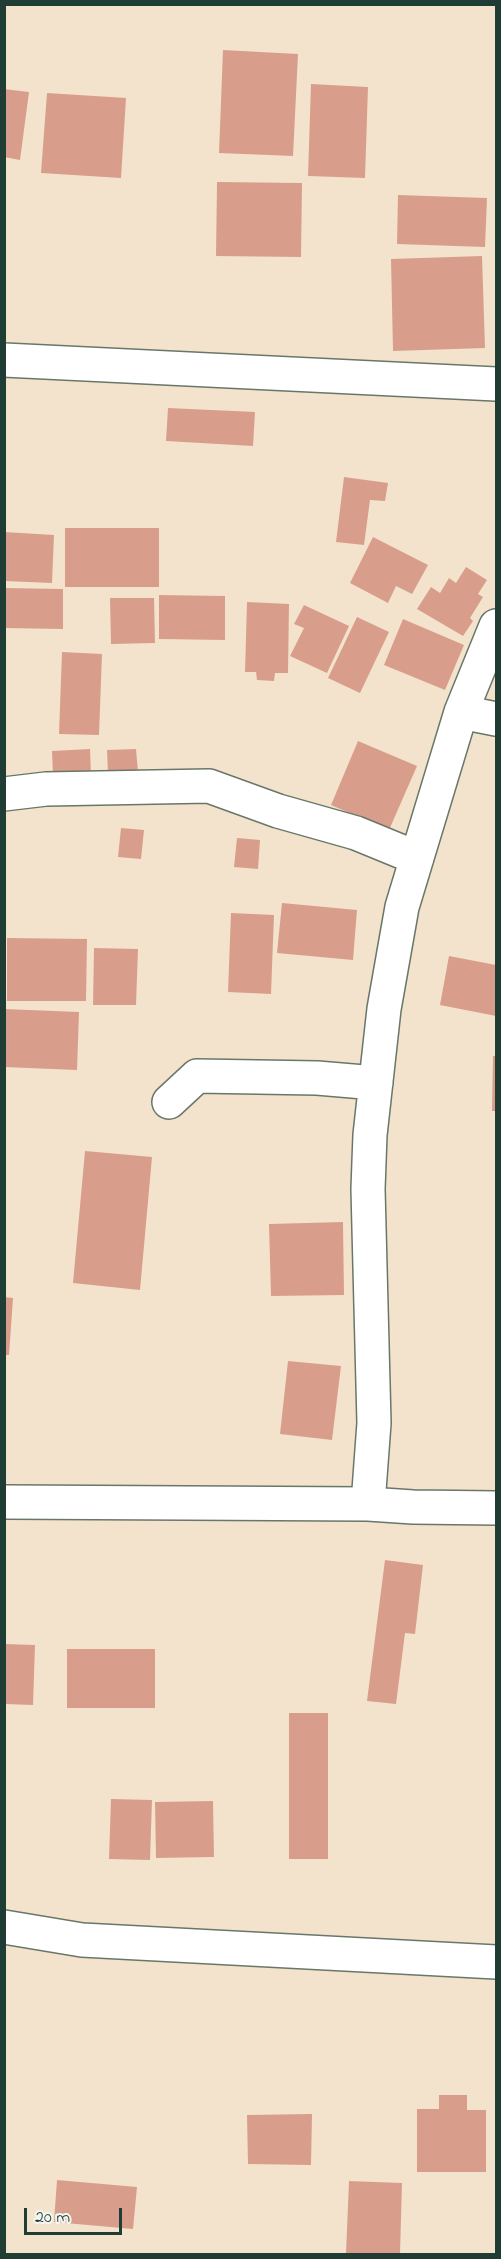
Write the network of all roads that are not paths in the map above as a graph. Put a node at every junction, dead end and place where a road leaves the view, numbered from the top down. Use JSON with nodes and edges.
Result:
{"nodes":[{"id":1,"x":4,"y":360,"type":"edge"},
{"id":2,"x":496,"y":384,"type":"edge"},
{"id":3,"x":496,"y":626,"type":"edge"},
{"id":4,"x":460,"y":712,"type":"junction"},
{"id":5,"x":496,"y":719,"type":"edge"},
{"id":6,"x":4,"y":794,"type":"edge"},
{"id":7,"x":417,"y":858,"type":"junction"},
{"id":8,"x":375,"y":1083,"type":"junction"},
{"id":9,"x":169,"y":1102,"type":"dead end"},
{"id":10,"x":4,"y":1502,"type":"edge"},
{"id":11,"x":368,"y":1504,"type":"junction"},
{"id":12,"x":496,"y":1508,"type":"edge"},
{"id":13,"x":4,"y":1926,"type":"edge"},
{"id":14,"x":496,"y":1962,"type":"edge"}],
"edges":[{"from":1,"to":2,"type":"street"},
{"from":3,"to":4,"type":"street"},
{"from":4,"to":5,"type":"street"},
{"from":4,"to":7,"type":"street"},
{"from":6,"to":7,"type":"street"},
{"from":7,"to":8,"type":"street"},
{"from":8,"to":9,"type":"street"},
{"from":8,"to":11,"type":"street"},
{"from":10,"to":11,"type":"street"},
{"from":11,"to":12,"type":"street"},
{"from":13,"to":14,"type":"street"}]}
